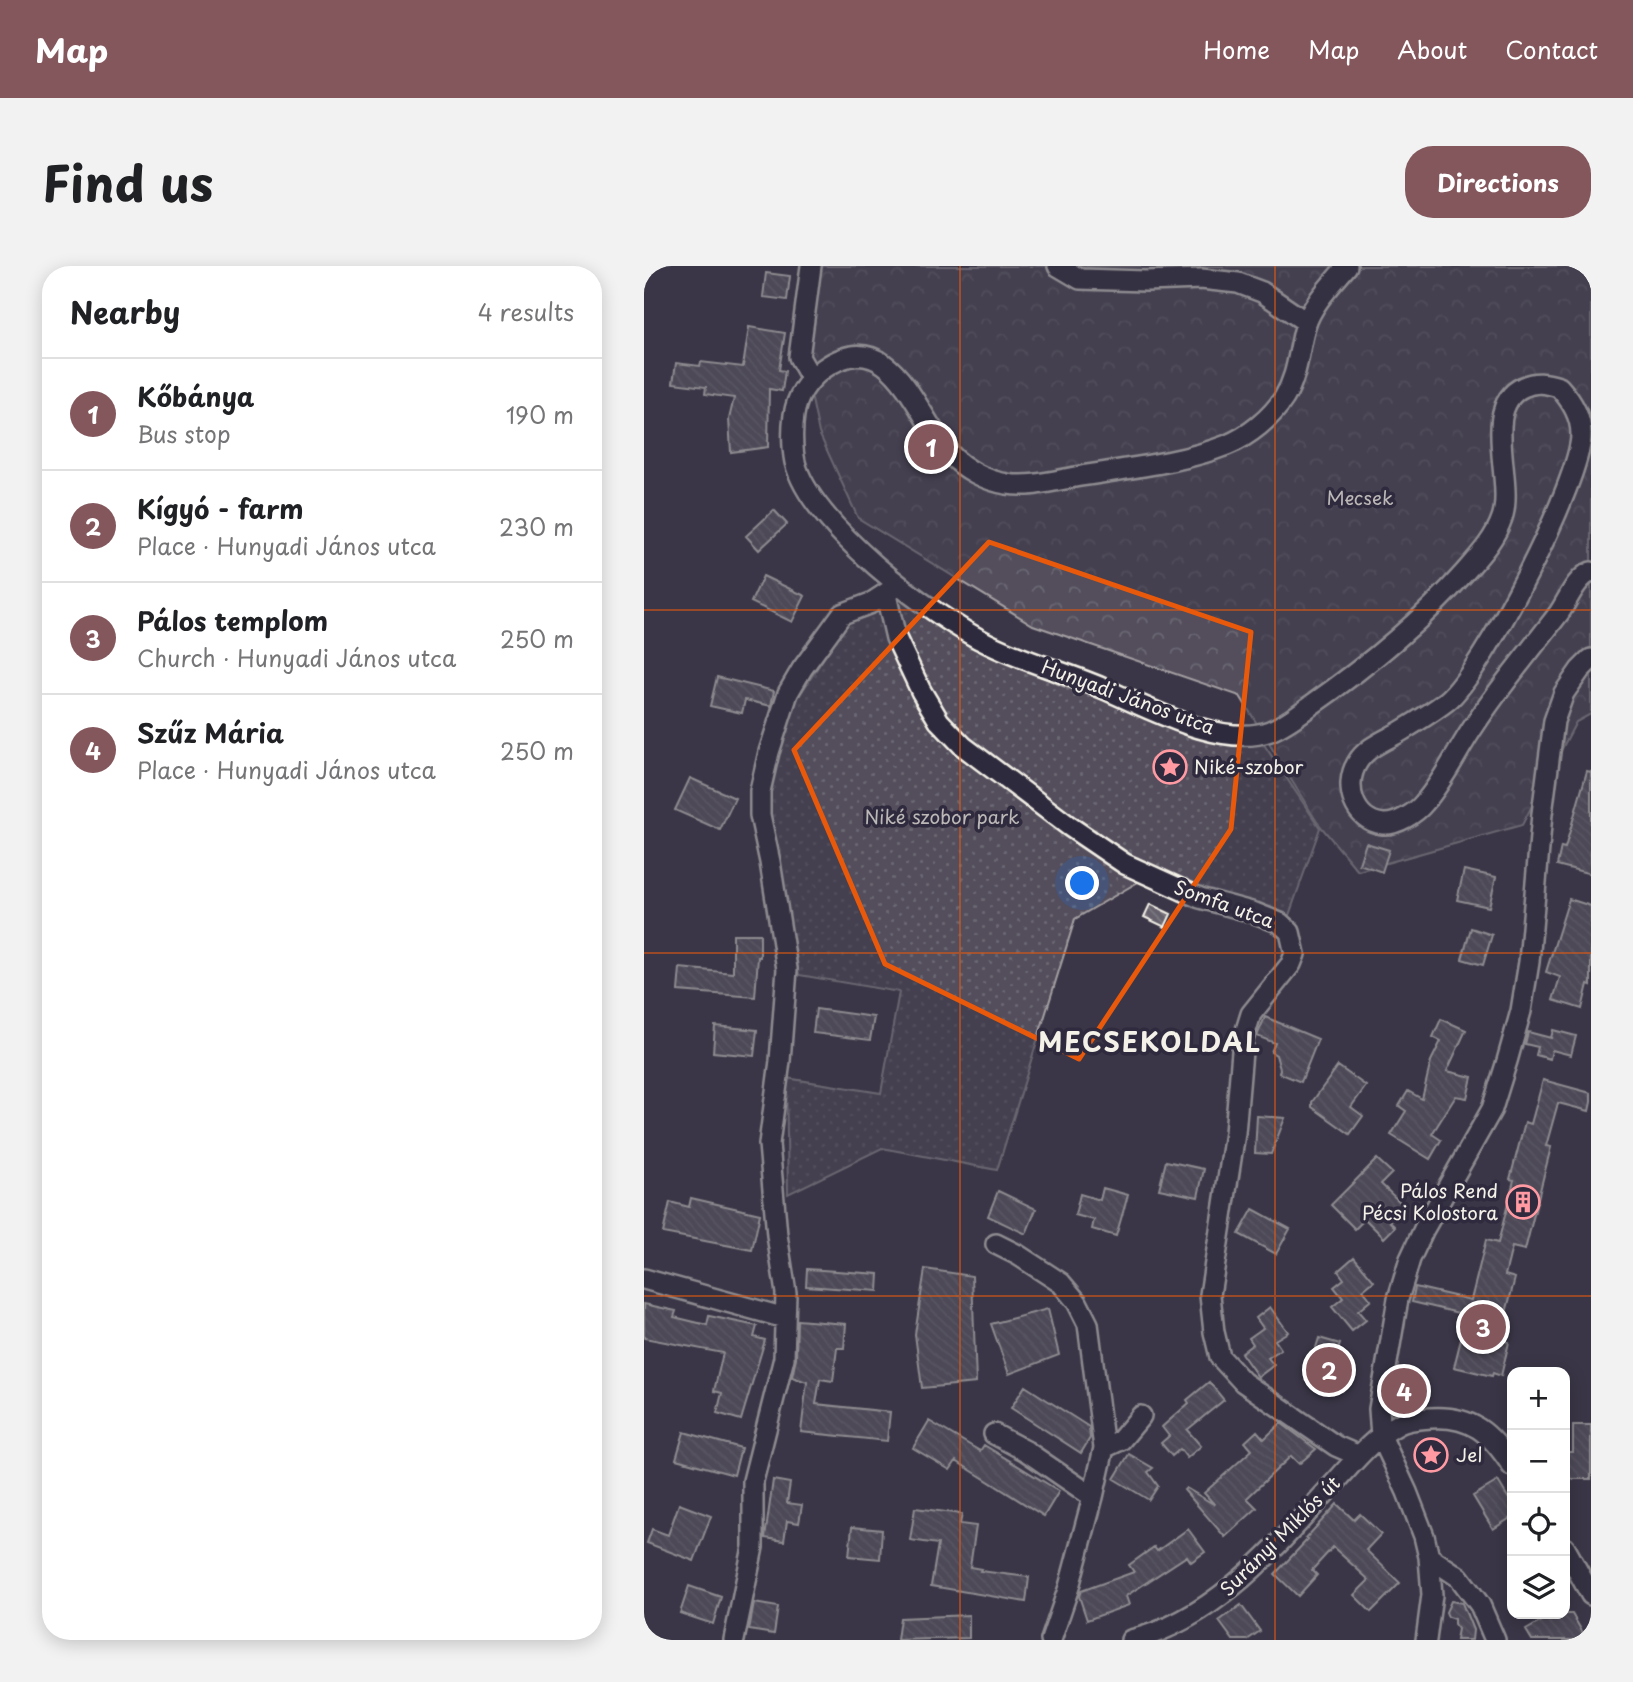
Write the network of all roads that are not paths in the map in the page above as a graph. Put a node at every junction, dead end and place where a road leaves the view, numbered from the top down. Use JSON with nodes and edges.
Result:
{"nodes":[{"id":1,"x":811,"y":266,"type":"edge"},
{"id":2,"x":1058,"y":266,"type":"edge"},
{"id":3,"x":1347,"y":266,"type":"edge"},
{"id":4,"x":1306,"y":322,"type":"junction"},
{"id":5,"x":811,"y":379,"type":"junction"},
{"id":6,"x":1591,"y":572,"type":"edge"},
{"id":7,"x":892,"y":590,"type":"junction"},
{"id":8,"x":1591,"y":659,"type":"edge"},
{"id":9,"x":996,"y":1244,"type":"dead end"},
{"id":10,"x":644,"y":1279,"type":"edge"},
{"id":11,"x":785,"y":1318,"type":"junction"},
{"id":12,"x":1141,"y":1416,"type":"dead end"},
{"id":13,"x":994,"y":1434,"type":"dead end"},
{"id":14,"x":1381,"y":1436,"type":"junction"},
{"id":15,"x":1104,"y":1448,"type":"junction"},
{"id":16,"x":1359,"y":1456,"type":"junction"},
{"id":17,"x":1507,"y":1458,"type":"edge"},
{"id":18,"x":1093,"y":1497,"type":"junction"},
{"id":19,"x":1569,"y":1556,"type":"edge"},
{"id":20,"x":1429,"y":1557,"type":"junction"},
{"id":21,"x":1591,"y":1595,"type":"edge"},
{"id":22,"x":734,"y":1640,"type":"edge"},
{"id":23,"x":1051,"y":1640,"type":"edge"},
{"id":24,"x":1131,"y":1640,"type":"edge"},
{"id":25,"x":1426,"y":1640,"type":"edge"},
{"id":26,"x":1494,"y":1640,"type":"edge"}],
"edges":[{"from":1,"to":5,"type":"street"},
{"from":2,"to":4,"type":"street"},
{"from":3,"to":4,"type":"street"},
{"from":4,"to":5,"type":"street"},
{"from":5,"to":7,"type":"street","name":"Hunyadi János utca"},
{"from":6,"to":7,"type":"street","name":"Hunyadi János utca"},
{"from":7,"to":11,"type":"street"},
{"from":7,"to":16,"type":"street","name":"Somfa utca"},
{"from":8,"to":14,"type":"street"},
{"from":9,"to":15,"type":"street"},
{"from":10,"to":11,"type":"street"},
{"from":11,"to":22,"type":"street"},
{"from":12,"to":15,"type":"street"},
{"from":13,"to":18,"type":"street"},
{"from":14,"to":16,"type":"street","name":"Surányi Miklós út"},
{"from":14,"to":17,"type":"street","name":"Surányi Miklós út"},
{"from":14,"to":20,"type":"street"},
{"from":15,"to":18,"type":"street"},
{"from":16,"to":24,"type":"street","name":"Surányi Miklós út"},
{"from":18,"to":23,"type":"street"},
{"from":19,"to":21,"type":"street"},
{"from":20,"to":25,"type":"street"},
{"from":20,"to":26,"type":"street"}]}
